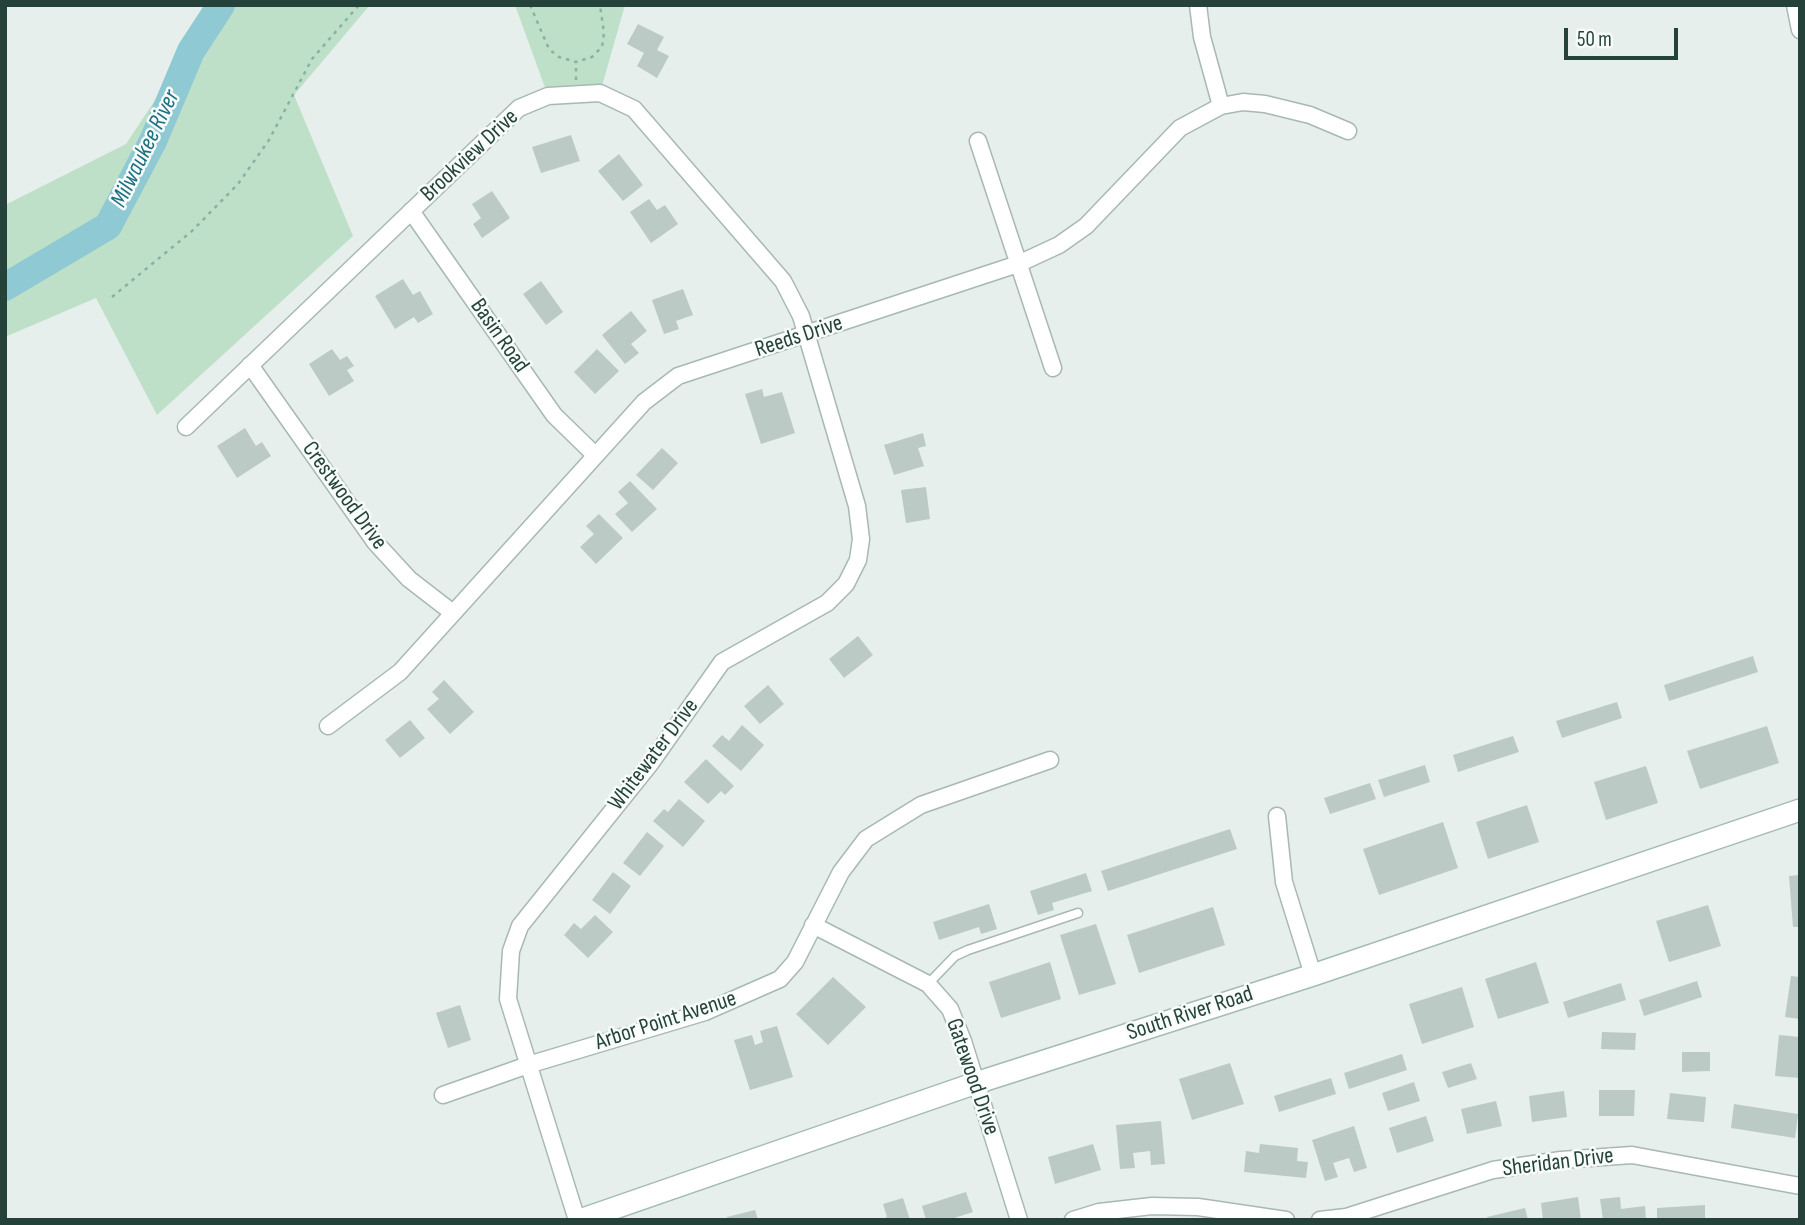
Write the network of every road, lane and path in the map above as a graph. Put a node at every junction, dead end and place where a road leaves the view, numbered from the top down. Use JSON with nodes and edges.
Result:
{"nodes":[{"id":1,"x":359,"y":5,"type":"edge"},
{"id":2,"x":530,"y":5,"type":"edge"},
{"id":3,"x":600,"y":5,"type":"edge"},
{"id":4,"x":1198,"y":5,"type":"edge"},
{"id":5,"x":1795,"y":5,"type":"edge"},
{"id":6,"x":1800,"y":30,"type":"edge"},
{"id":7,"x":1220,"y":106,"type":"junction"},
{"id":8,"x":1348,"y":131,"type":"dead end"},
{"id":9,"x":978,"y":141,"type":"dead end"},
{"id":10,"x":411,"y":211,"type":"junction"},
{"id":11,"x":1018,"y":264,"type":"junction"},
{"id":12,"x":112,"y":297,"type":"dead end"},
{"id":13,"x":806,"y":335,"type":"junction"},
{"id":14,"x":250,"y":365,"type":"junction"},
{"id":15,"x":1052,"y":368,"type":"dead end"},
{"id":16,"x":186,"y":427,"type":"dead end"},
{"id":17,"x":596,"y":455,"type":"junction"},
{"id":18,"x":453,"y":613,"type":"junction"},
{"id":19,"x":328,"y":726,"type":"dead end"},
{"id":20,"x":1050,"y":760,"type":"dead end"},
{"id":21,"x":1800,"y":810,"type":"edge"},
{"id":22,"x":1277,"y":816,"type":"dead end"},
{"id":23,"x":1078,"y":913,"type":"dead end"},
{"id":24,"x":813,"y":925,"type":"junction"},
{"id":25,"x":1313,"y":975,"type":"junction"},
{"id":26,"x":928,"y":984,"type":"junction"},
{"id":27,"x":528,"y":1065,"type":"junction"},
{"id":28,"x":975,"y":1083,"type":"junction"},
{"id":29,"x":443,"y":1095,"type":"dead end"},
{"id":30,"x":1800,"y":1186,"type":"edge"},
{"id":31,"x":579,"y":1220,"type":"edge"},
{"id":32,"x":1019,"y":1220,"type":"edge"},
{"id":33,"x":1073,"y":1220,"type":"edge"},
{"id":34,"x":1286,"y":1220,"type":"edge"},
{"id":35,"x":1320,"y":1220,"type":"edge"}],
"edges":[{"from":1,"to":12,"type":"path"},
{"from":2,"to":3,"type":"path"},
{"from":4,"to":7,"type":"street"},
{"from":5,"to":6,"type":"street"},
{"from":7,"to":8,"type":"street","name":"Reeds Drive"},
{"from":7,"to":11,"type":"street","name":"Reeds Drive"},
{"from":9,"to":11,"type":"street"},
{"from":10,"to":13,"type":"street","name":"Brookview Drive"},
{"from":10,"to":14,"type":"street","name":"Brookview Drive"},
{"from":10,"to":17,"type":"street","name":"Basin Road"},
{"from":11,"to":13,"type":"street","name":"Reeds Drive"},
{"from":11,"to":15,"type":"street"},
{"from":13,"to":17,"type":"street","name":"Reeds Drive"},
{"from":13,"to":27,"type":"street","name":"Whitewater Drive"},
{"from":14,"to":16,"type":"street","name":"Brookview Drive"},
{"from":14,"to":18,"type":"street","name":"Crestwood Drive"},
{"from":17,"to":18,"type":"street","name":"Reeds Drive"},
{"from":18,"to":19,"type":"street","name":"Reeds Drive"},
{"from":20,"to":24,"type":"street","name":"Arbor Point Avenue"},
{"from":21,"to":25,"type":"street","name":"South River Road"},
{"from":22,"to":25,"type":"street"},
{"from":23,"to":26,"type":"lane"},
{"from":24,"to":26,"type":"street","name":"Gatewood Drive"},
{"from":24,"to":27,"type":"street","name":"Arbor Point Avenue"},
{"from":25,"to":28,"type":"street","name":"South River Road"},
{"from":26,"to":28,"type":"street","name":"Gatewood Drive"},
{"from":27,"to":29,"type":"street","name":"Arbor Point Avenue"},
{"from":27,"to":31,"type":"street","name":"Whitewater Drive"},
{"from":28,"to":31,"type":"street","name":"South River Road"},
{"from":28,"to":32,"type":"street","name":"Gatewood Drive"},
{"from":30,"to":35,"type":"street","name":"Sheridan Drive"},
{"from":33,"to":34,"type":"street"}]}
